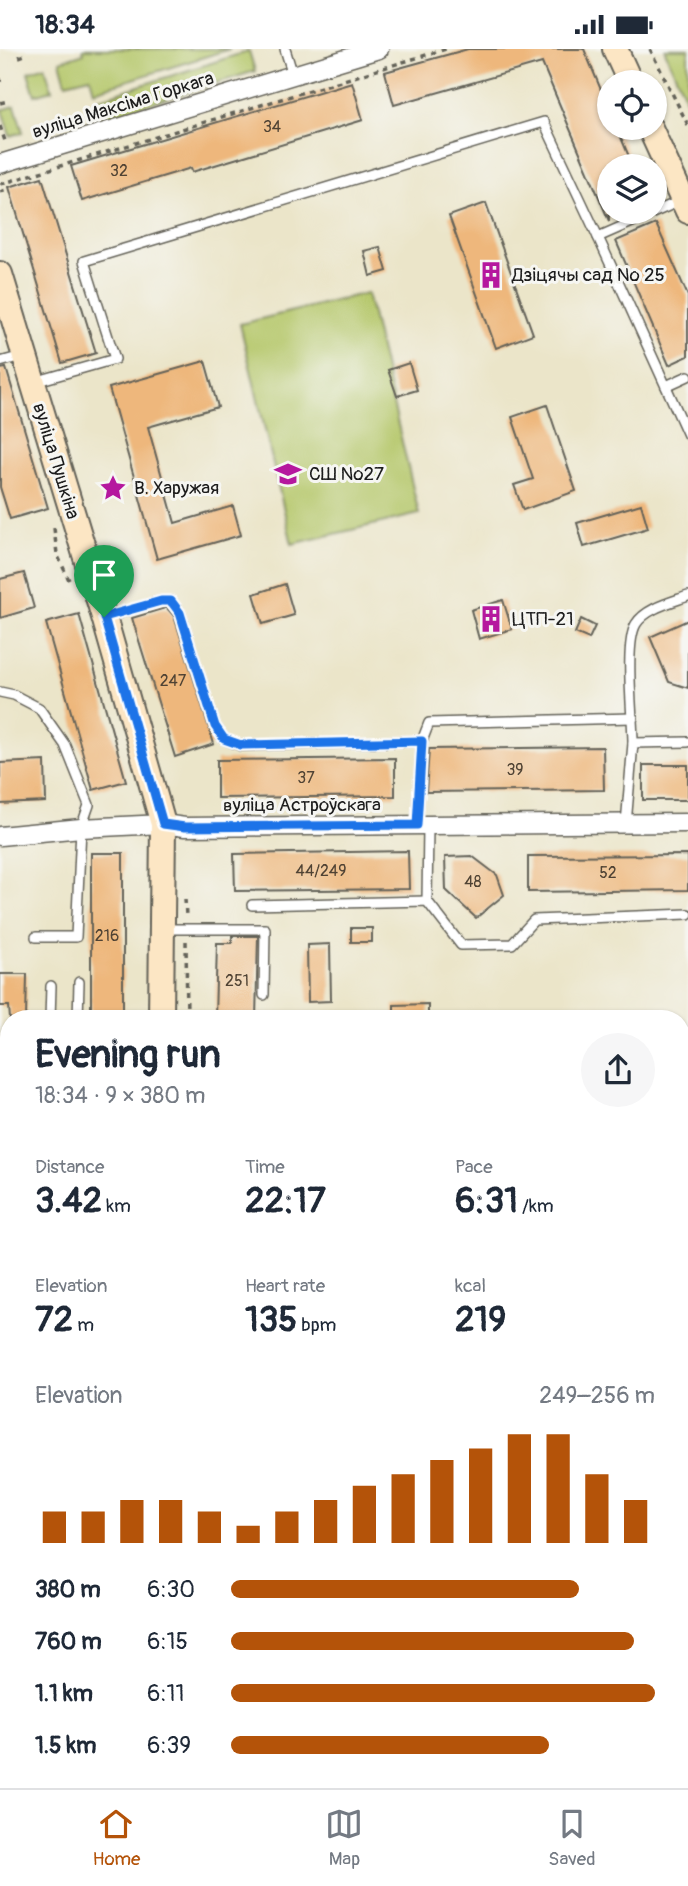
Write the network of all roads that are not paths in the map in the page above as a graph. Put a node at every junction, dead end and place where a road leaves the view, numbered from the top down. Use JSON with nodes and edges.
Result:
{"nodes":[{"id":1,"x":285,"y":49,"type":"edge"},
{"id":2,"x":379,"y":49,"type":"edge"},
{"id":3,"x":615,"y":49,"type":"edge"},
{"id":4,"x":625,"y":70,"type":"edge"},
{"id":5,"x":293,"y":75,"type":"junction"},
{"id":6,"x":656,"y":140,"type":"edge"},
{"id":7,"x":4,"y":158,"type":"edge"},
{"id":8,"x":686,"y":203,"type":"edge"},
{"id":9,"x":598,"y":237,"type":"junction"},
{"id":10,"x":0,"y":274,"type":"edge"},
{"id":11,"x":24,"y":355,"type":"junction"},
{"id":12,"x":0,"y":362,"type":"edge"},
{"id":13,"x":688,"y":376,"type":"edge"},
{"id":14,"x":32,"y":383,"type":"junction"},
{"id":15,"x":666,"y":386,"type":"junction"},
{"id":16,"x":688,"y":435,"type":"edge"},
{"id":17,"x":688,"y":596,"type":"edge"},
{"id":18,"x":104,"y":617,"type":"junction"},
{"id":19,"x":0,"y":692,"type":"edge"},
{"id":20,"x":633,"y":718,"type":"junction"},
{"id":21,"x":422,"y":741,"type":"junction"},
{"id":22,"x":688,"y":742,"type":"edge"},
{"id":23,"x":633,"y":743,"type":"junction"},
{"id":24,"x":688,"y":823,"type":"edge"},
{"id":25,"x":163,"y":824,"type":"junction"},
{"id":26,"x":626,"y":824,"type":"junction"},
{"id":27,"x":423,"y":826,"type":"junction"},
{"id":28,"x":81,"y":828,"type":"junction"},
{"id":29,"x":0,"y":835,"type":"edge"},
{"id":30,"x":427,"y":901,"type":"junction"},
{"id":31,"x":252,"y":905,"type":"dead end"},
{"id":32,"x":688,"y":914,"type":"edge"},
{"id":33,"x":162,"y":929,"type":"junction"},
{"id":34,"x":36,"y":937,"type":"dead end"},
{"id":35,"x":79,"y":982,"type":"dead end"},
{"id":36,"x":51,"y":986,"type":"dead end"},
{"id":37,"x":264,"y":995,"type":"dead end"},
{"id":38,"x":50,"y":1010,"type":"edge"},
{"id":39,"x":78,"y":1010,"type":"edge"},
{"id":40,"x":161,"y":1010,"type":"edge"}],
"edges":[{"from":1,"to":5,"type":"lane"},
{"from":2,"to":5,"type":"street","name":"вуліца Максіма Горкага"},
{"from":3,"to":4,"type":"main road"},
{"from":5,"to":7,"type":"street","name":"вуліца Максіма Горкага"},
{"from":6,"to":8,"type":"main road"},
{"from":8,"to":9,"type":"lane"},
{"from":9,"to":14,"type":"lane"},
{"from":9,"to":15,"type":"lane"},
{"from":10,"to":11,"type":"main road","name":"вуліца Пушкіна"},
{"from":11,"to":12,"type":"lane"},
{"from":11,"to":14,"type":"main road","name":"вуліца Пушкіна"},
{"from":13,"to":15,"type":"lane"},
{"from":14,"to":18,"type":"main road","name":"вуліца Пушкіна"},
{"from":15,"to":16,"type":"lane"},
{"from":17,"to":20,"type":"lane"},
{"from":18,"to":21,"type":"lane"},
{"from":18,"to":25,"type":"main road","name":"вуліца Пушкіна"},
{"from":19,"to":28,"type":"lane"},
{"from":20,"to":21,"type":"lane"},
{"from":20,"to":23,"type":"lane"},
{"from":21,"to":27,"type":"lane"},
{"from":22,"to":23,"type":"lane"},
{"from":23,"to":26,"type":"lane"},
{"from":24,"to":26,"type":"street","name":"вуліца Астроўскага"},
{"from":25,"to":27,"type":"street","name":"вуліца Астроўскага"},
{"from":25,"to":28,"type":"street","name":"вуліца Астроўскага"},
{"from":25,"to":33,"type":"main road","name":"вуліца Пушкіна"},
{"from":26,"to":27,"type":"street","name":"вуліца Астроўскага"},
{"from":27,"to":30,"type":"lane"},
{"from":28,"to":29,"type":"street","name":"вуліца Астроўскага"},
{"from":28,"to":34,"type":"lane"},
{"from":30,"to":31,"type":"lane"},
{"from":30,"to":32,"type":"lane"},
{"from":33,"to":37,"type":"lane"},
{"from":33,"to":40,"type":"main road","name":"вуліца Пушкіна"},
{"from":35,"to":39,"type":"lane"},
{"from":36,"to":38,"type":"lane"}]}
